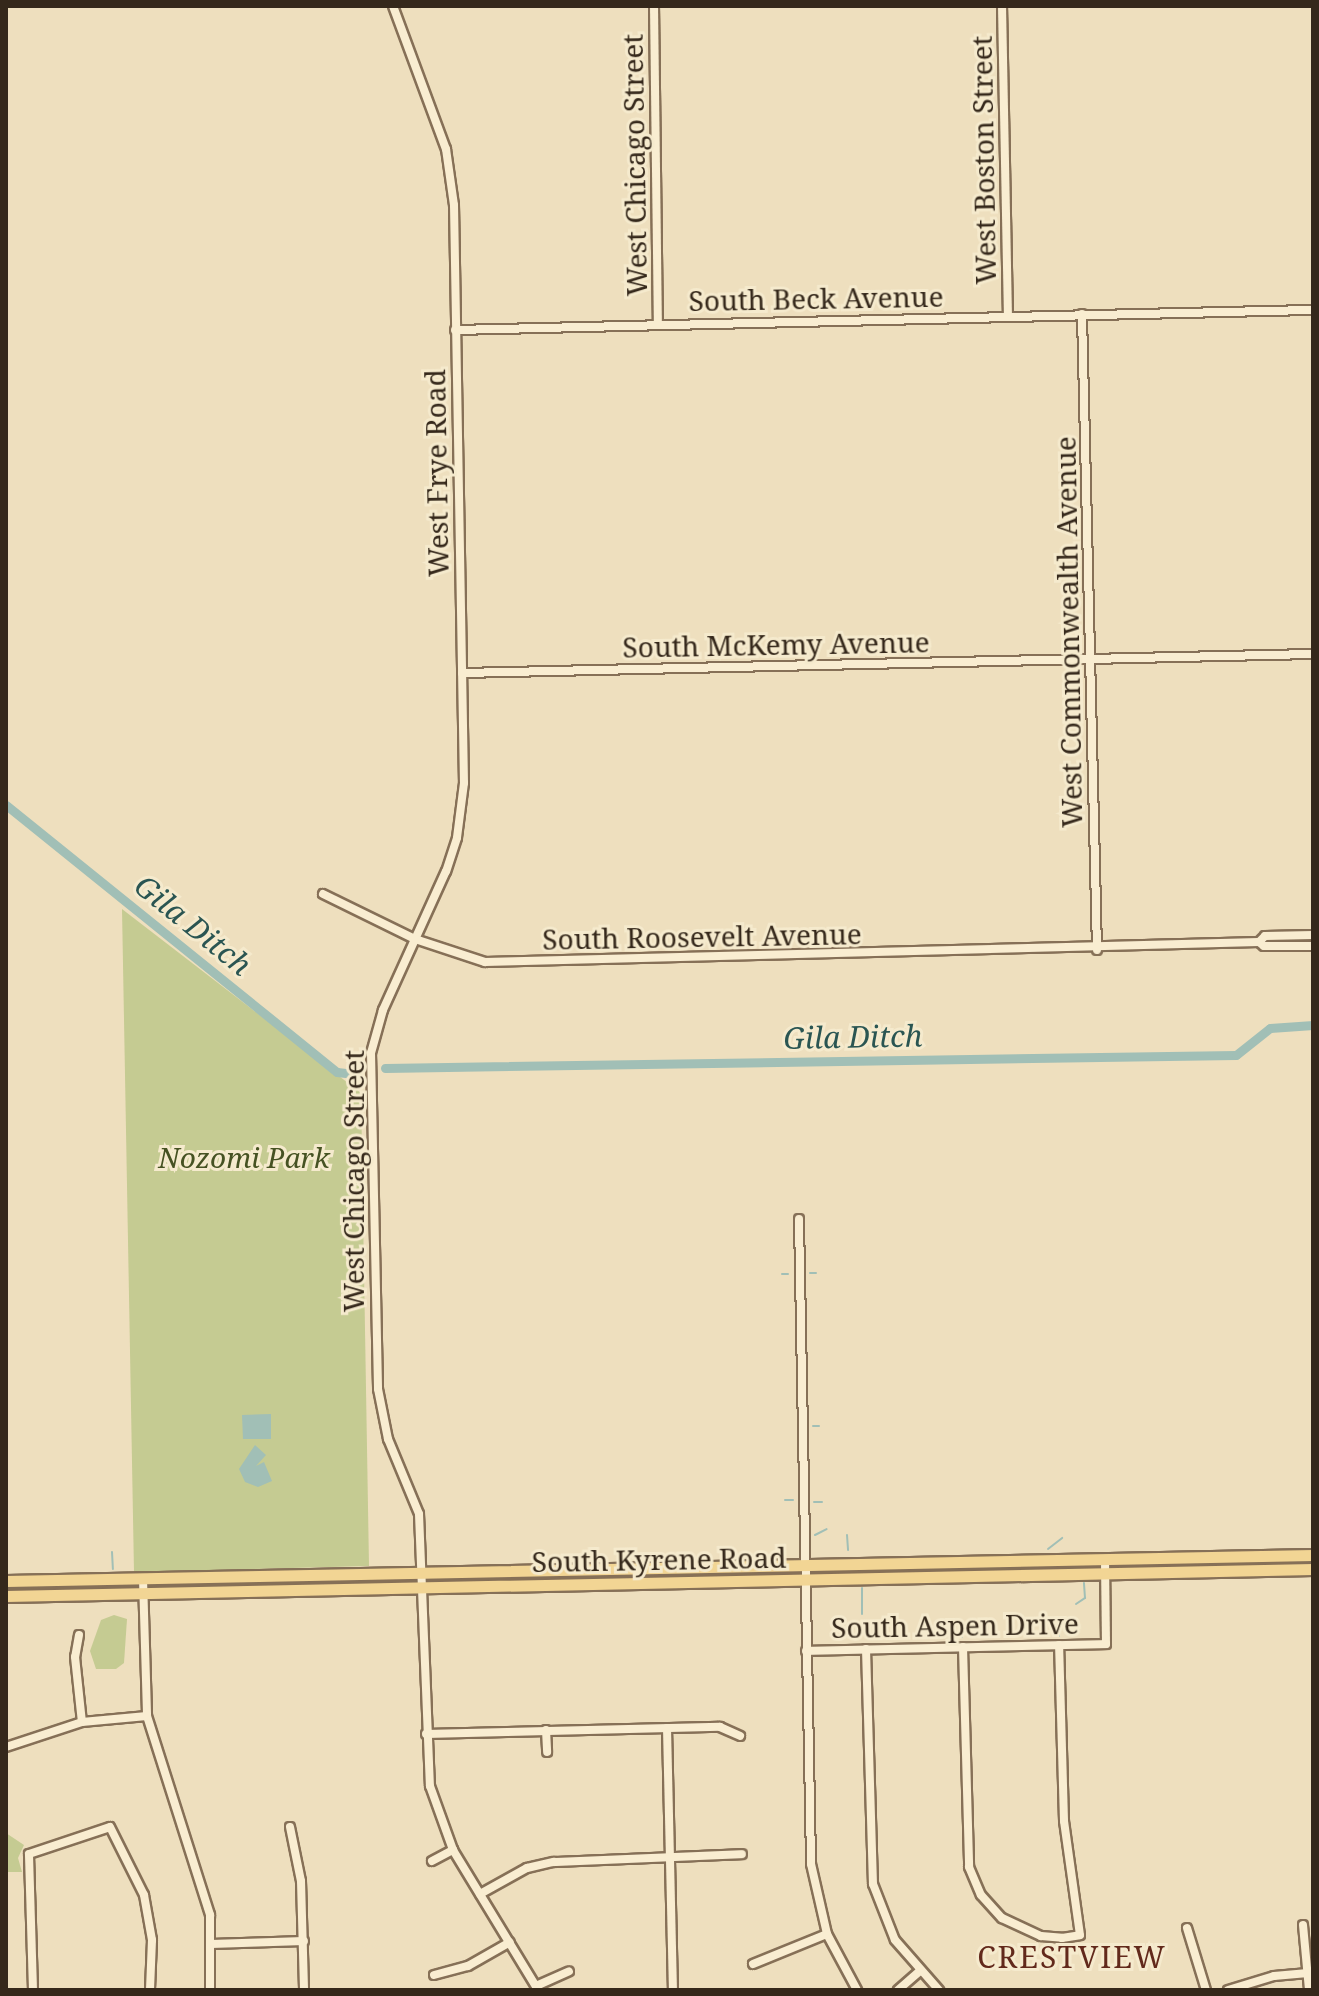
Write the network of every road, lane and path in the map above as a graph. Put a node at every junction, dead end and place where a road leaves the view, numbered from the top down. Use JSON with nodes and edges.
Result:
{"nodes":[{"id":1,"x":393,"y":6,"type":"edge"},
{"id":2,"x":654,"y":6,"type":"edge"},
{"id":3,"x":1002,"y":6,"type":"edge"},
{"id":4,"x":1313,"y":310,"type":"edge"},
{"id":5,"x":1008,"y":314,"type":"junction"},
{"id":6,"x":1082,"y":314,"type":"junction"},
{"id":7,"x":658,"y":323,"type":"junction"},
{"id":8,"x":455,"y":330,"type":"junction"},
{"id":9,"x":1313,"y":654,"type":"edge"},
{"id":10,"x":1090,"y":658,"type":"junction"},
{"id":11,"x":462,"y":673,"type":"junction"},
{"id":12,"x":323,"y":894,"type":"dead end"},
{"id":13,"x":1313,"y":935,"type":"edge"},
{"id":14,"x":415,"y":939,"type":"junction"},
{"id":15,"x":1259,"y":942,"type":"junction"},
{"id":16,"x":1313,"y":946,"type":"edge"},
{"id":17,"x":1097,"y":950,"type":"junction"},
{"id":18,"x":799,"y":1219,"type":"dead end"},
{"id":19,"x":1313,"y":1555,"type":"edge"},
{"id":20,"x":1202,"y":1558,"type":"junction"},
{"id":21,"x":1105,"y":1560,"type":"junction"},
{"id":22,"x":805,"y":1565,"type":"junction"},
{"id":23,"x":1313,"y":1569,"type":"edge"},
{"id":24,"x":1230,"y":1571,"type":"junction"},
{"id":25,"x":422,"y":1573,"type":"junction"},
{"id":26,"x":1105,"y":1574,"type":"junction"},
{"id":27,"x":143,"y":1579,"type":"junction"},
{"id":28,"x":805,"y":1579,"type":"junction"},
{"id":29,"x":6,"y":1581,"type":"edge"},
{"id":30,"x":423,"y":1588,"type":"junction"},
{"id":31,"x":143,"y":1592,"type":"junction"},
{"id":32,"x":6,"y":1596,"type":"edge"},
{"id":33,"x":79,"y":1635,"type":"dead end"},
{"id":34,"x":1059,"y":1645,"type":"junction"},
{"id":35,"x":963,"y":1647,"type":"junction"},
{"id":36,"x":866,"y":1649,"type":"junction"},
{"id":37,"x":806,"y":1651,"type":"junction"},
{"id":38,"x":147,"y":1716,"type":"junction"},
{"id":39,"x":82,"y":1722,"type":"junction"},
{"id":40,"x":667,"y":1728,"type":"junction"},
{"id":41,"x":546,"y":1730,"type":"junction"},
{"id":42,"x":426,"y":1734,"type":"junction"},
{"id":43,"x":740,"y":1736,"type":"dead end"},
{"id":44,"x":6,"y":1747,"type":"edge"},
{"id":45,"x":547,"y":1752,"type":"dead end"},
{"id":46,"x":290,"y":1827,"type":"dead end"},
{"id":47,"x":453,"y":1850,"type":"junction"},
{"id":48,"x":742,"y":1854,"type":"dead end"},
{"id":49,"x":670,"y":1858,"type":"junction"},
{"id":50,"x":432,"y":1861,"type":"dead end"},
{"id":51,"x":480,"y":1894,"type":"junction"},
{"id":52,"x":1303,"y":1925,"type":"dead end"},
{"id":53,"x":1187,"y":1928,"type":"dead end"},
{"id":54,"x":827,"y":1934,"type":"junction"},
{"id":55,"x":304,"y":1941,"type":"junction"},
{"id":56,"x":510,"y":1942,"type":"junction"},
{"id":57,"x":211,"y":1944,"type":"junction"},
{"id":58,"x":753,"y":1964,"type":"dead end"},
{"id":59,"x":569,"y":1971,"type":"dead end"},
{"id":60,"x":919,"y":1972,"type":"junction"},
{"id":61,"x":1308,"y":1973,"type":"junction"},
{"id":62,"x":434,"y":1975,"type":"dead end"},
{"id":63,"x":537,"y":1988,"type":"edge"},
{"id":64,"x":33,"y":1990,"type":"edge"},
{"id":65,"x":150,"y":1990,"type":"edge"},
{"id":66,"x":210,"y":1990,"type":"edge"},
{"id":67,"x":304,"y":1990,"type":"edge"},
{"id":68,"x":673,"y":1990,"type":"edge"},
{"id":69,"x":857,"y":1990,"type":"edge"},
{"id":70,"x":898,"y":1990,"type":"edge"},
{"id":71,"x":939,"y":1990,"type":"edge"},
{"id":72,"x":1206,"y":1990,"type":"edge"},
{"id":73,"x":1228,"y":1990,"type":"edge"},
{"id":74,"x":1309,"y":1990,"type":"edge"}],
"edges":[{"from":1,"to":8,"type":"street","name":"West Frye Road"},
{"from":2,"to":7,"type":"street","name":"West Chicago Street"},
{"from":3,"to":5,"type":"street","name":"West Boston Street"},
{"from":4,"to":6,"type":"street","name":"South Beck Avenue"},
{"from":5,"to":6,"type":"street","name":"South Beck Avenue"},
{"from":5,"to":7,"type":"street","name":"South Beck Avenue"},
{"from":6,"to":10,"type":"street","name":"West Commonwealth Avenue"},
{"from":7,"to":8,"type":"street","name":"South Beck Avenue"},
{"from":8,"to":11,"type":"street","name":"West Frye Road"},
{"from":9,"to":10,"type":"street","name":"South McKemy Avenue"},
{"from":10,"to":11,"type":"street","name":"South McKemy Avenue"},
{"from":10,"to":17,"type":"street","name":"West Commonwealth Avenue"},
{"from":11,"to":14,"type":"street","name":"West Frye Road"},
{"from":12,"to":14,"type":"street","name":"South Roosevelt Avenue"},
{"from":13,"to":15,"type":"street"},
{"from":14,"to":17,"type":"street","name":"South Roosevelt Avenue"},
{"from":14,"to":25,"type":"street","name":"West Chicago Street"},
{"from":15,"to":16,"type":"street"},
{"from":15,"to":17,"type":"street","name":"South Roosevelt Avenue"},
{"from":18,"to":22,"type":"street"},
{"from":19,"to":20,"type":"main road","name":"South Kyrene Road"},
{"from":20,"to":21,"type":"main road","name":"South Kyrene Road"},
{"from":20,"to":24,"type":"main road"},
{"from":21,"to":22,"type":"main road","name":"South Kyrene Road"},
{"from":21,"to":26,"type":"street"},
{"from":22,"to":25,"type":"main road","name":"South Kyrene Road"},
{"from":22,"to":28,"type":"street"},
{"from":23,"to":24,"type":"main road","name":"South Kyrene Road"},
{"from":24,"to":26,"type":"main road","name":"South Kyrene Road"},
{"from":25,"to":27,"type":"main road","name":"South Kyrene Road"},
{"from":25,"to":30,"type":"street","name":"West Chicago Street"},
{"from":26,"to":28,"type":"main road","name":"South Kyrene Road"},
{"from":26,"to":34,"type":"street","name":"South Aspen Drive"},
{"from":27,"to":29,"type":"main road","name":"South Kyrene Road"},
{"from":27,"to":31,"type":"street"},
{"from":28,"to":30,"type":"main road","name":"South Kyrene Road"},
{"from":28,"to":37,"type":"street"},
{"from":30,"to":31,"type":"main road","name":"South Kyrene Road"},
{"from":30,"to":42,"type":"street","name":"West Chicago Street"},
{"from":31,"to":32,"type":"main road","name":"South Kyrene Road"},
{"from":31,"to":38,"type":"street"},
{"from":33,"to":39,"type":"street"},
{"from":34,"to":35,"type":"street","name":"South Aspen Drive"},
{"from":34,"to":35,"type":"street"},
{"from":35,"to":36,"type":"street","name":"South Aspen Drive"},
{"from":36,"to":37,"type":"street","name":"South Aspen Drive"},
{"from":36,"to":60,"type":"street"},
{"from":37,"to":54,"type":"street"},
{"from":38,"to":39,"type":"street"},
{"from":38,"to":57,"type":"street"},
{"from":39,"to":44,"type":"street"},
{"from":40,"to":41,"type":"street"},
{"from":40,"to":43,"type":"street"},
{"from":40,"to":49,"type":"street"},
{"from":41,"to":42,"type":"street"},
{"from":41,"to":45,"type":"street"},
{"from":42,"to":47,"type":"street","name":"West Chicago Street"},
{"from":46,"to":55,"type":"street"},
{"from":47,"to":50,"type":"street"},
{"from":47,"to":51,"type":"street","name":"West Chicago Street"},
{"from":48,"to":49,"type":"street"},
{"from":49,"to":51,"type":"street"},
{"from":49,"to":68,"type":"street"},
{"from":51,"to":56,"type":"street","name":"West Chicago Street"},
{"from":52,"to":61,"type":"street"},
{"from":53,"to":72,"type":"street"},
{"from":54,"to":58,"type":"street"},
{"from":54,"to":69,"type":"street"},
{"from":55,"to":57,"type":"street"},
{"from":55,"to":67,"type":"street"},
{"from":56,"to":62,"type":"street"},
{"from":56,"to":63,"type":"street","name":"West Chicago Street"},
{"from":57,"to":66,"type":"street"},
{"from":59,"to":63,"type":"street","name":"West Chicago Street"},
{"from":60,"to":70,"type":"street"},
{"from":60,"to":71,"type":"street"},
{"from":61,"to":73,"type":"street"},
{"from":61,"to":74,"type":"street"},
{"from":64,"to":65,"type":"street"}]}
